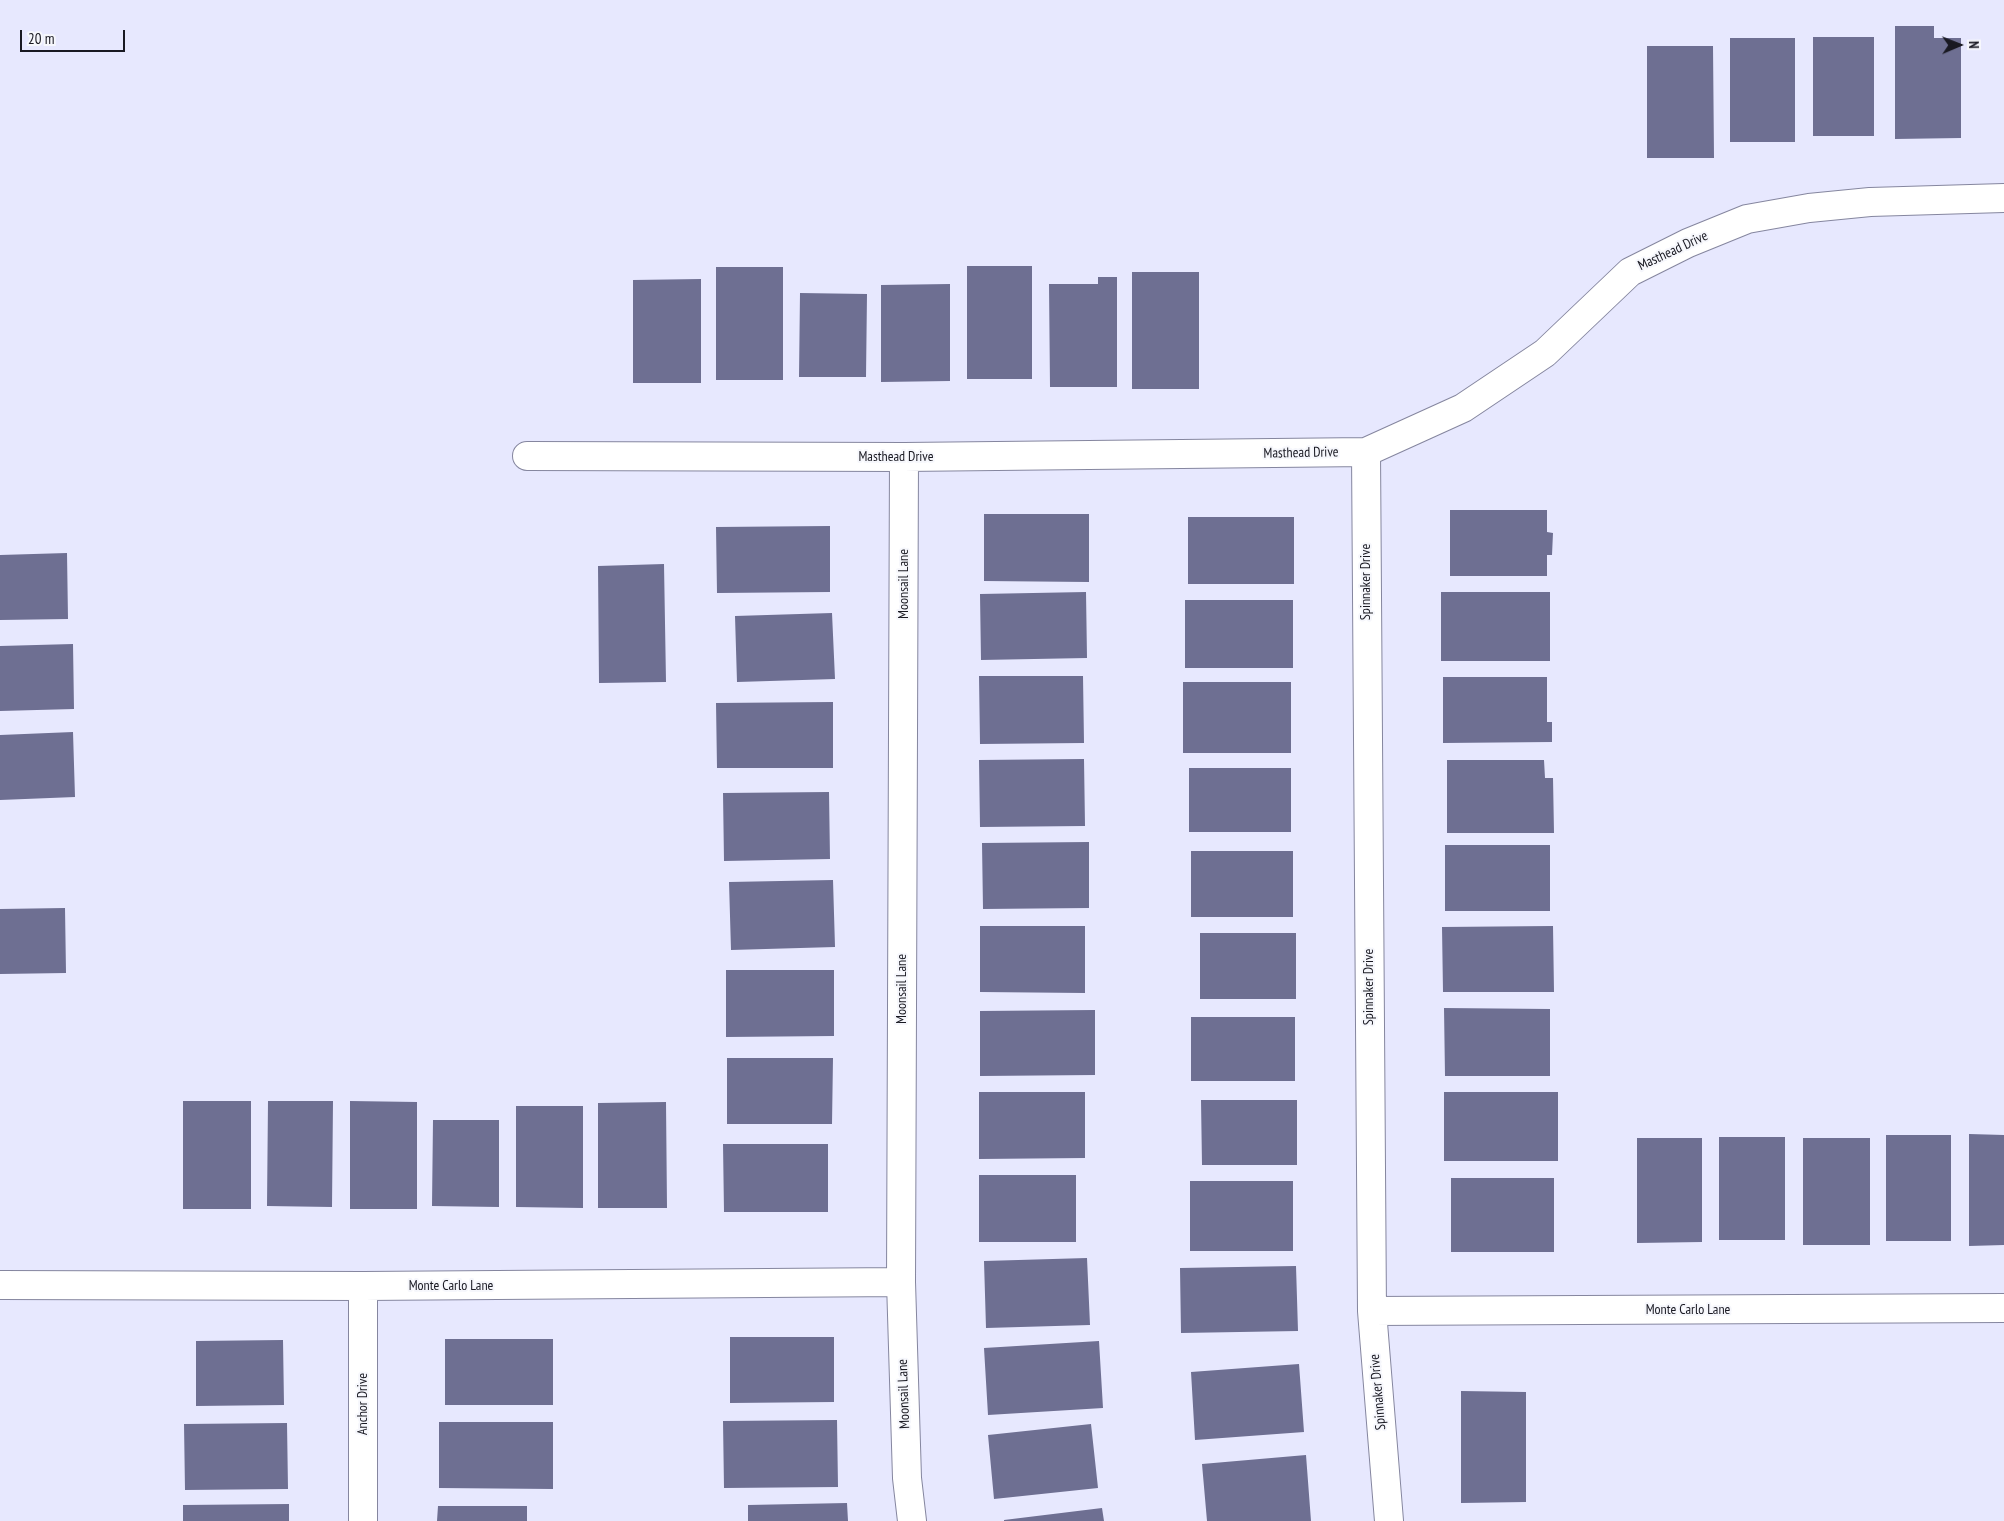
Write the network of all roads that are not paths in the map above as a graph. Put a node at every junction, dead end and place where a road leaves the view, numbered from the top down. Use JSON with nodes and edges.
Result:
{"nodes":[{"id":1,"x":2004,"y":198,"type":"edge"},
{"id":2,"x":1366,"y":452,"type":"junction"},
{"id":3,"x":527,"y":456,"type":"dead end"},
{"id":4,"x":904,"y":458,"type":"junction"},
{"id":5,"x":901,"y":1282,"type":"junction"},
{"id":6,"x":0,"y":1284,"type":"edge"},
{"id":7,"x":363,"y":1286,"type":"junction"},
{"id":8,"x":2004,"y":1308,"type":"edge"},
{"id":9,"x":1372,"y":1311,"type":"junction"},
{"id":10,"x":363,"y":1521,"type":"edge"},
{"id":11,"x":912,"y":1521,"type":"edge"},
{"id":12,"x":1389,"y":1521,"type":"edge"}],
"edges":[{"from":1,"to":2,"type":"street","name":"Masthead Drive"},
{"from":2,"to":4,"type":"street","name":"Masthead Drive"},
{"from":2,"to":9,"type":"street","name":"Spinnaker Drive"},
{"from":3,"to":4,"type":"street","name":"Masthead Drive"},
{"from":4,"to":5,"type":"street","name":"Moonsail Lane"},
{"from":5,"to":7,"type":"street","name":"Monte Carlo Lane"},
{"from":5,"to":11,"type":"street","name":"Moonsail Lane"},
{"from":6,"to":7,"type":"street","name":"Monte Carlo Lane"},
{"from":7,"to":10,"type":"street","name":"Anchor Drive"},
{"from":8,"to":9,"type":"street","name":"Monte Carlo Lane"},
{"from":9,"to":12,"type":"street","name":"Spinnaker Drive"}]}
